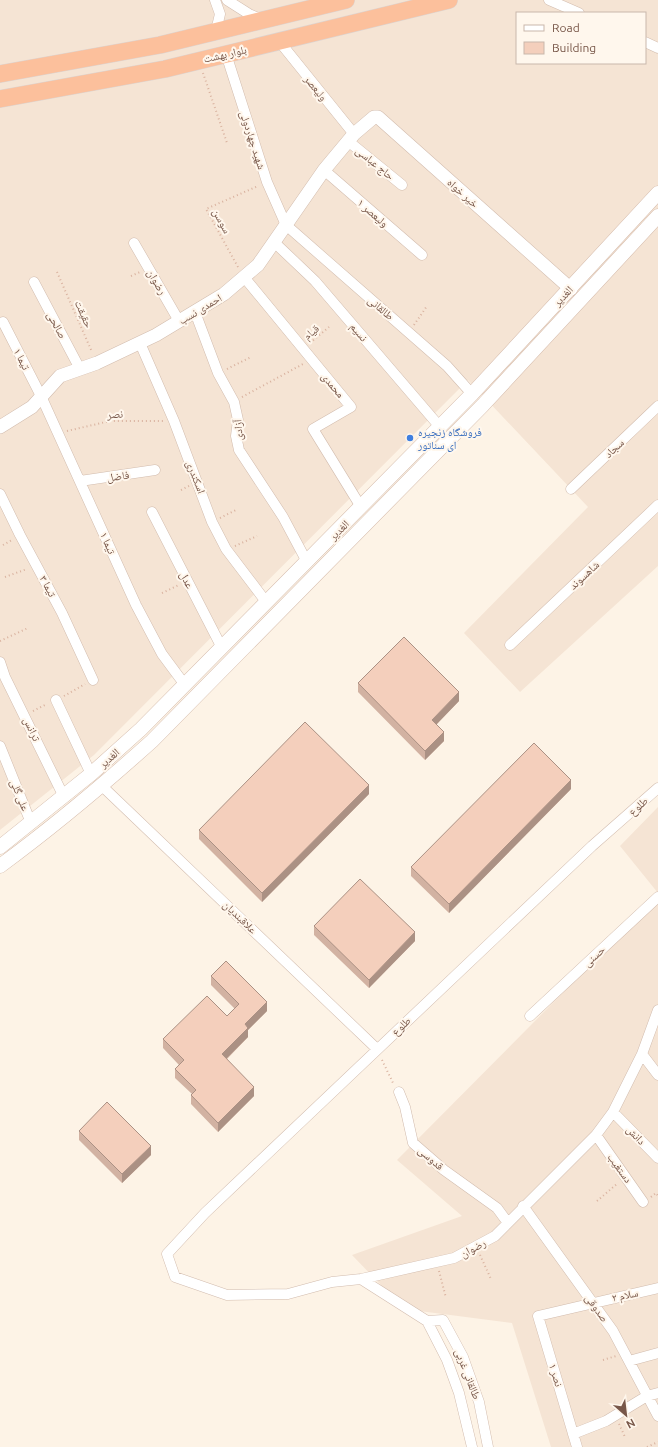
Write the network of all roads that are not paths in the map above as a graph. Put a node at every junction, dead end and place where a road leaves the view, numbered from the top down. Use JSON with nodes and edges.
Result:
{"nodes":[{"id":1,"x":215,"y":0,"type":"edge"},
{"id":2,"x":227,"y":0,"type":"edge"},
{"id":3,"x":346,"y":0,"type":"edge"},
{"id":4,"x":449,"y":0,"type":"edge"},
{"id":5,"x":549,"y":0,"type":"edge"},
{"id":6,"x":576,"y":12,"type":"edge"},
{"id":7,"x":263,"y":20,"type":"junction"},
{"id":8,"x":216,"y":31,"type":"junction"},
{"id":9,"x":279,"y":41,"type":"junction"},
{"id":10,"x":646,"y":42,"type":"edge"},
{"id":11,"x":658,"y":48,"type":"edge"},
{"id":12,"x":226,"y":54,"type":"junction"},
{"id":13,"x":0,"y":74,"type":"edge"},
{"id":14,"x":0,"y":99,"type":"edge"},
{"id":15,"x":351,"y":138,"type":"junction"},
{"id":16,"x":324,"y":170,"type":"junction"},
{"id":17,"x":402,"y":185,"type":"dead end"},
{"id":18,"x":658,"y":193,"type":"edge"},
{"id":19,"x":658,"y":216,"type":"edge"},
{"id":20,"x":286,"y":225,"type":"junction"},
{"id":21,"x":274,"y":242,"type":"junction"},
{"id":22,"x":134,"y":243,"type":"dead end"},
{"id":23,"x":422,"y":256,"type":"dead end"},
{"id":24,"x":244,"y":277,"type":"junction"},
{"id":25,"x":34,"y":282,"type":"dead end"},
{"id":26,"x":571,"y":289,"type":"junction"},
{"id":27,"x":195,"y":312,"type":"junction"},
{"id":28,"x":179,"y":321,"type":"junction"},
{"id":29,"x":2,"y":322,"type":"dead end"},
{"id":30,"x":140,"y":343,"type":"junction"},
{"id":31,"x":80,"y":369,"type":"junction"},
{"id":32,"x":472,"y":394,"type":"junction"},
{"id":33,"x":41,"y":396,"type":"junction"},
{"id":34,"x":658,"y":406,"type":"edge"},
{"id":35,"x":0,"y":427,"type":"edge"},
{"id":36,"x":440,"y":427,"type":"junction"},
{"id":37,"x":155,"y":470,"type":"dead end"},
{"id":38,"x":80,"y":482,"type":"junction"},
{"id":39,"x":571,"y":489,"type":"dead end"},
{"id":40,"x":0,"y":494,"type":"edge"},
{"id":41,"x":658,"y":505,"type":"edge"},
{"id":42,"x":361,"y":507,"type":"junction"},
{"id":43,"x":152,"y":512,"type":"dead end"},
{"id":44,"x":307,"y":562,"type":"junction"},
{"id":45,"x":267,"y":602,"type":"junction"},
{"id":46,"x":510,"y":645,"type":"dead end"},
{"id":47,"x":222,"y":648,"type":"junction"},
{"id":48,"x":0,"y":662,"type":"edge"},
{"id":49,"x":93,"y":680,"type":"dead end"},
{"id":50,"x":185,"y":685,"type":"junction"},
{"id":51,"x":56,"y":700,"type":"dead end"},
{"id":52,"x":0,"y":746,"type":"edge"},
{"id":53,"x":91,"y":774,"type":"junction"},
{"id":54,"x":102,"y":786,"type":"junction"},
{"id":55,"x":658,"y":788,"type":"edge"},
{"id":56,"x":64,"y":796,"type":"junction"},
{"id":57,"x":31,"y":823,"type":"junction"},
{"id":58,"x":0,"y":846,"type":"edge"},
{"id":59,"x":0,"y":866,"type":"edge"},
{"id":60,"x":658,"y":897,"type":"edge"},
{"id":61,"x":658,"y":1010,"type":"edge"},
{"id":62,"x":530,"y":1016,"type":"dead end"},
{"id":63,"x":377,"y":1049,"type":"junction"},
{"id":64,"x":642,"y":1054,"type":"junction"},
{"id":65,"x":658,"y":1075,"type":"edge"},
{"id":66,"x":399,"y":1092,"type":"road end"},
{"id":67,"x":613,"y":1112,"type":"junction"},
{"id":68,"x":596,"y":1135,"type":"junction"},
{"id":69,"x":658,"y":1158,"type":"edge"},
{"id":70,"x":643,"y":1202,"type":"dead end"},
{"id":71,"x":523,"y":1206,"type":"junction"},
{"id":72,"x":508,"y":1223,"type":"junction"},
{"id":73,"x":175,"y":1277,"type":"joint"},
{"id":74,"x":361,"y":1279,"type":"junction"},
{"id":75,"x":658,"y":1288,"type":"edge"},
{"id":76,"x":593,"y":1302,"type":"junction"},
{"id":77,"x":538,"y":1316,"type":"joint"},
{"id":78,"x":427,"y":1320,"type":"junction"},
{"id":79,"x":658,"y":1353,"type":"edge"},
{"id":80,"x":629,"y":1361,"type":"junction"},
{"id":81,"x":658,"y":1393,"type":"edge"},
{"id":82,"x":647,"y":1396,"type":"junction"},
{"id":83,"x":658,"y":1416,"type":"edge"},
{"id":84,"x":573,"y":1434,"type":"junction"},
{"id":85,"x":472,"y":1447,"type":"edge"},
{"id":86,"x":488,"y":1447,"type":"edge"},
{"id":87,"x":577,"y":1447,"type":"edge"}],
"edges":[{"from":1,"to":8,"type":"street"},
{"from":2,"to":7,"type":"street"},
{"from":3,"to":7,"type":"highway"},
{"from":4,"to":9,"type":"highway","name":"بلوار بهشت"},
{"from":5,"to":6,"type":"street"},
{"from":7,"to":8,"type":"highway"},
{"from":8,"to":13,"type":"highway"},
{"from":9,"to":12,"type":"highway","name":"بلوار بهشت"},
{"from":9,"to":15,"type":"street","name":"ولیعصر"},
{"from":10,"to":11,"type":"street"},
{"from":12,"to":14,"type":"highway","name":"بلوار بهشت"},
{"from":12,"to":20,"type":"street","name":"شهید چهاردولی"},
{"from":15,"to":16,"type":"street","name":"احمدی نسب"},
{"from":15,"to":17,"type":"street","name":"حاج عباسی"},
{"from":15,"to":26,"type":"street","name":"خیر خواه"},
{"from":16,"to":20,"type":"street","name":"احمدی نسب"},
{"from":16,"to":23,"type":"street","name":"ولیعصر ۱"},
{"from":18,"to":26,"type":"main road","name":"الغدیر"},
{"from":19,"to":54,"type":"main road","name":"الغدیر"},
{"from":20,"to":21,"type":"street","name":"احمدی نسب"},
{"from":20,"to":32,"type":"street","name":"طالقانی"},
{"from":21,"to":24,"type":"street","name":"احمدی نسب"},
{"from":21,"to":36,"type":"street","name":"نسیم"},
{"from":22,"to":28,"type":"street","name":"رضوان"},
{"from":24,"to":27,"type":"street","name":"احمدی نسب"},
{"from":24,"to":42,"type":"street","name":"محمدی"},
{"from":25,"to":31,"type":"street","name":"صالحی"},
{"from":26,"to":32,"type":"main road","name":"الغدیر"},
{"from":27,"to":28,"type":"street","name":"احمدی نسب"},
{"from":27,"to":44,"type":"street","name":"آزادی"},
{"from":28,"to":30,"type":"street","name":"احمدی نسب"},
{"from":29,"to":33,"type":"street","name":"۱ تیما"},
{"from":30,"to":31,"type":"street","name":"احمدی نسب"},
{"from":30,"to":45,"type":"street","name":"اسکندری"},
{"from":31,"to":33,"type":"street","name":"احمدی نسب"},
{"from":32,"to":36,"type":"main road","name":"الغدیر"},
{"from":33,"to":35,"type":"street","name":"احمدی نسب"},
{"from":33,"to":38,"type":"street","name":"تیما ۱"},
{"from":34,"to":39,"type":"street","name":"سجاد"},
{"from":36,"to":42,"type":"main road","name":"الغدیر"},
{"from":37,"to":38,"type":"street","name":"فاضل"},
{"from":38,"to":50,"type":"street","name":"تیما ۱"},
{"from":40,"to":49,"type":"street","name":"تیما ۳"},
{"from":41,"to":46,"type":"street","name":"شاهسوند"},
{"from":42,"to":44,"type":"main road","name":"الغدیر"},
{"from":43,"to":47,"type":"street","name":"عدل"},
{"from":44,"to":45,"type":"main road","name":"الغدیر"},
{"from":45,"to":47,"type":"main road","name":"الغدیر"},
{"from":47,"to":50,"type":"main road","name":"الغدیر"},
{"from":48,"to":56,"type":"street","name":"ترانس"},
{"from":50,"to":53,"type":"main road","name":"الغدیر"},
{"from":51,"to":53,"type":"street"},
{"from":52,"to":57,"type":"street","name":"علی گلی"},
{"from":53,"to":54,"type":"main road"},
{"from":53,"to":56,"type":"main road","name":"الغدیر"},
{"from":54,"to":59,"type":"main road","name":"الغدیر"},
{"from":54,"to":63,"type":"street","name":"علاقبندیان"},
{"from":55,"to":63,"type":"street","name":"طلوع"},
{"from":56,"to":57,"type":"main road","name":"الغدیر"},
{"from":57,"to":58,"type":"main road","name":"الغدیر"},
{"from":60,"to":62,"type":"street","name":"حسنی"},
{"from":61,"to":64,"type":"street","name":"رضوان"},
{"from":63,"to":73,"type":"street","name":"طلوع"},
{"from":64,"to":65,"type":"street"},
{"from":64,"to":67,"type":"street","name":"رضوان"},
{"from":66,"to":72,"type":"street","name":"قدوسی"},
{"from":67,"to":68,"type":"street","name":"رضوان"},
{"from":67,"to":69,"type":"street","name":"دانش"},
{"from":68,"to":70,"type":"street","name":"دستغیب"},
{"from":68,"to":71,"type":"street","name":"رضوان"},
{"from":71,"to":72,"type":"street","name":"رضوان"},
{"from":71,"to":76,"type":"street","name":"صدوقی"},
{"from":72,"to":74,"type":"street","name":"رضوان"},
{"from":73,"to":74,"type":"street","name":"رضوان"},
{"from":74,"to":78,"type":"street","name":"طالقانی غربی"},
{"from":75,"to":76,"type":"street","name":"سلام ۲"},
{"from":76,"to":77,"type":"street","name":"سلام ۲"},
{"from":76,"to":80,"type":"street","name":"صدوقی"},
{"from":77,"to":84,"type":"street","name":"نصر ۱"},
{"from":78,"to":85,"type":"street","name":"طالقانی غربی"},
{"from":78,"to":86,"type":"street","name":"طالقانی غربی"},
{"from":79,"to":80,"type":"street"},
{"from":80,"to":82,"type":"street","name":"صدوقی"},
{"from":81,"to":82,"type":"street"},
{"from":82,"to":83,"type":"street","name":"صدوقی"},
{"from":82,"to":84,"type":"street"},
{"from":84,"to":87,"type":"street","name":"نصر ۱"}]}
